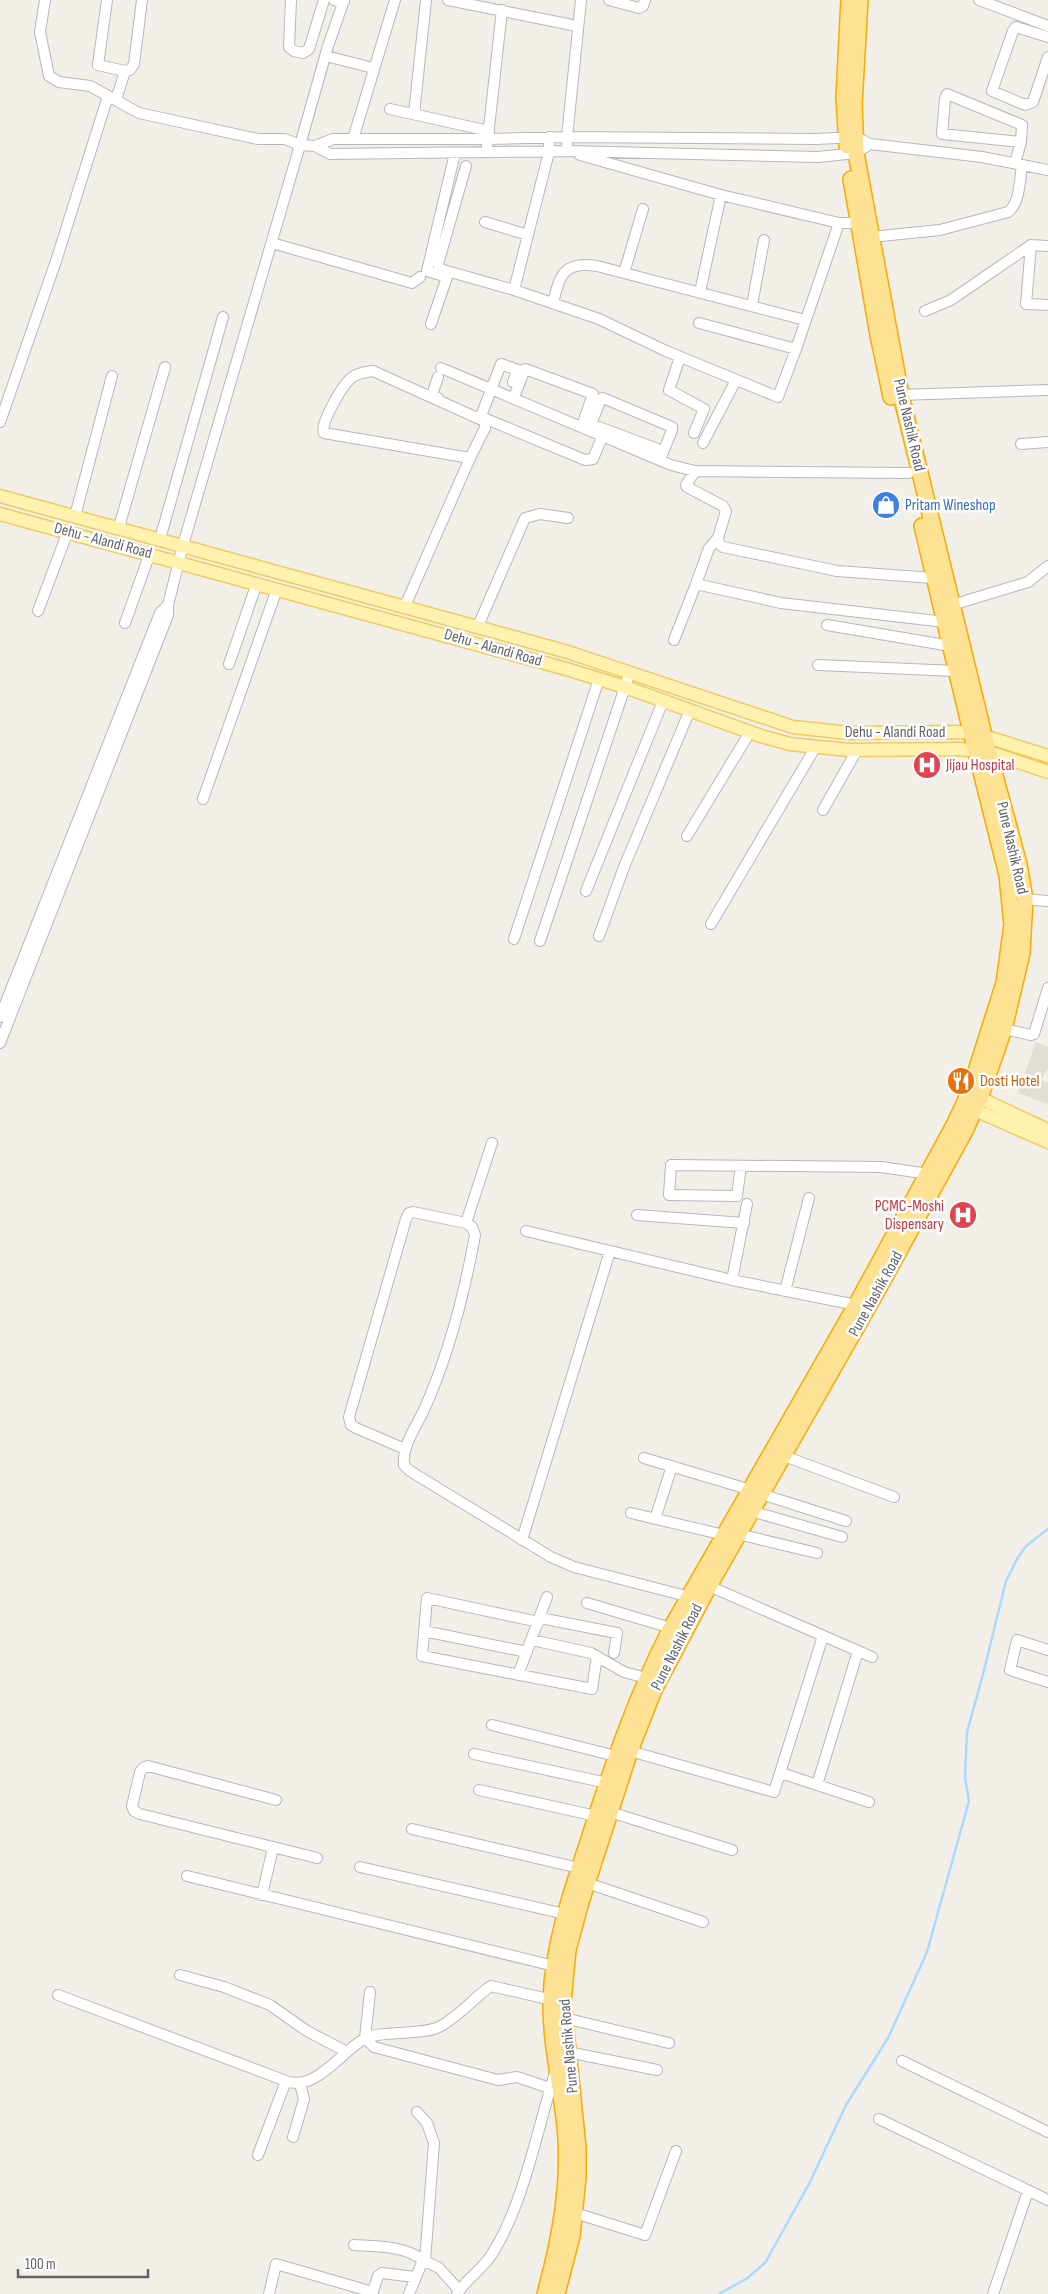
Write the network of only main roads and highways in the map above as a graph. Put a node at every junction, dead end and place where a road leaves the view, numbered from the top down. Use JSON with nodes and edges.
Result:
{"nodes":[{"id":1,"x":849,"y":0,"type":"edge"},
{"id":2,"x":860,"y":0,"type":"edge"},
{"id":3,"x":851,"y":138,"type":"junction"},
{"id":4,"x":852,"y":154,"type":"junction"},
{"id":5,"x":0,"y":496,"type":"edge"},
{"id":6,"x":0,"y":514,"type":"edge"},
{"id":7,"x":977,"y":734,"type":"junction"},
{"id":8,"x":982,"y":751,"type":"junction"},
{"id":9,"x":1048,"y":756,"type":"edge"},
{"id":10,"x":1048,"y":772,"type":"edge"},
{"id":11,"x":972,"y":1102,"type":"junction"},
{"id":12,"x":1048,"y":1130,"type":"edge"},
{"id":13,"x":1048,"y":1142,"type":"edge"},
{"id":14,"x":756,"y":1492,"type":"junction"},
{"id":15,"x":731,"y":1534,"type":"junction"},
{"id":16,"x":623,"y":1754,"type":"junction"},
{"id":17,"x":603,"y":1814,"type":"junction"},
{"id":18,"x":557,"y":2001,"type":"junction"},
{"id":19,"x":545,"y":2294,"type":"edge"},
{"id":20,"x":557,"y":2294,"type":"edge"}],
"edges":[{"from":1,"to":3,"type":"highway","name":"Pune Nashik Road"},
{"from":2,"to":3,"type":"highway","name":"Pune Nashik Road"},
{"from":3,"to":4,"type":"highway","name":"Pune Nashik Road"},
{"from":4,"to":7,"type":"highway","name":"Pune Nashik Road"},
{"from":4,"to":7,"type":"highway","name":"Pune Nashik Road"},
{"from":5,"to":7,"type":"main road","name":"Dehu - Alandi Road"},
{"from":6,"to":8,"type":"main road","name":"Dehu - Alandi Road"},
{"from":7,"to":8,"type":"highway","name":"Pune Nashik Road"},
{"from":7,"to":9,"type":"main road","name":"Dehu - Alandi Road"},
{"from":8,"to":10,"type":"main road","name":"Dehu - Alandi Road"},
{"from":8,"to":11,"type":"highway","name":"Pune Nashik Road"},
{"from":8,"to":11,"type":"highway","name":"Pune Nashik Road"},
{"from":11,"to":12,"type":"main road"},
{"from":11,"to":13,"type":"main road"},
{"from":11,"to":14,"type":"highway","name":"Pune Nashik Road"},
{"from":11,"to":14,"type":"highway","name":"Pune Nashik Road"},
{"from":14,"to":15,"type":"highway","name":"Pune Nashik Road"},
{"from":14,"to":15,"type":"highway","name":"Pune Nashik Road"},
{"from":15,"to":16,"type":"highway","name":"Pune Nashik Road"},
{"from":15,"to":16,"type":"highway","name":"Pune Nashik Road"},
{"from":16,"to":17,"type":"highway","name":"Pune Nashik Road"},
{"from":16,"to":17,"type":"highway","name":"Pune Nashik Road"},
{"from":17,"to":18,"type":"highway","name":"Pune Nashik Road"},
{"from":17,"to":18,"type":"highway","name":"Pune Nashik Road"},
{"from":18,"to":19,"type":"highway","name":"Pune Nashik Road"},
{"from":18,"to":20,"type":"highway","name":"Pune Nashik Road"}]}
